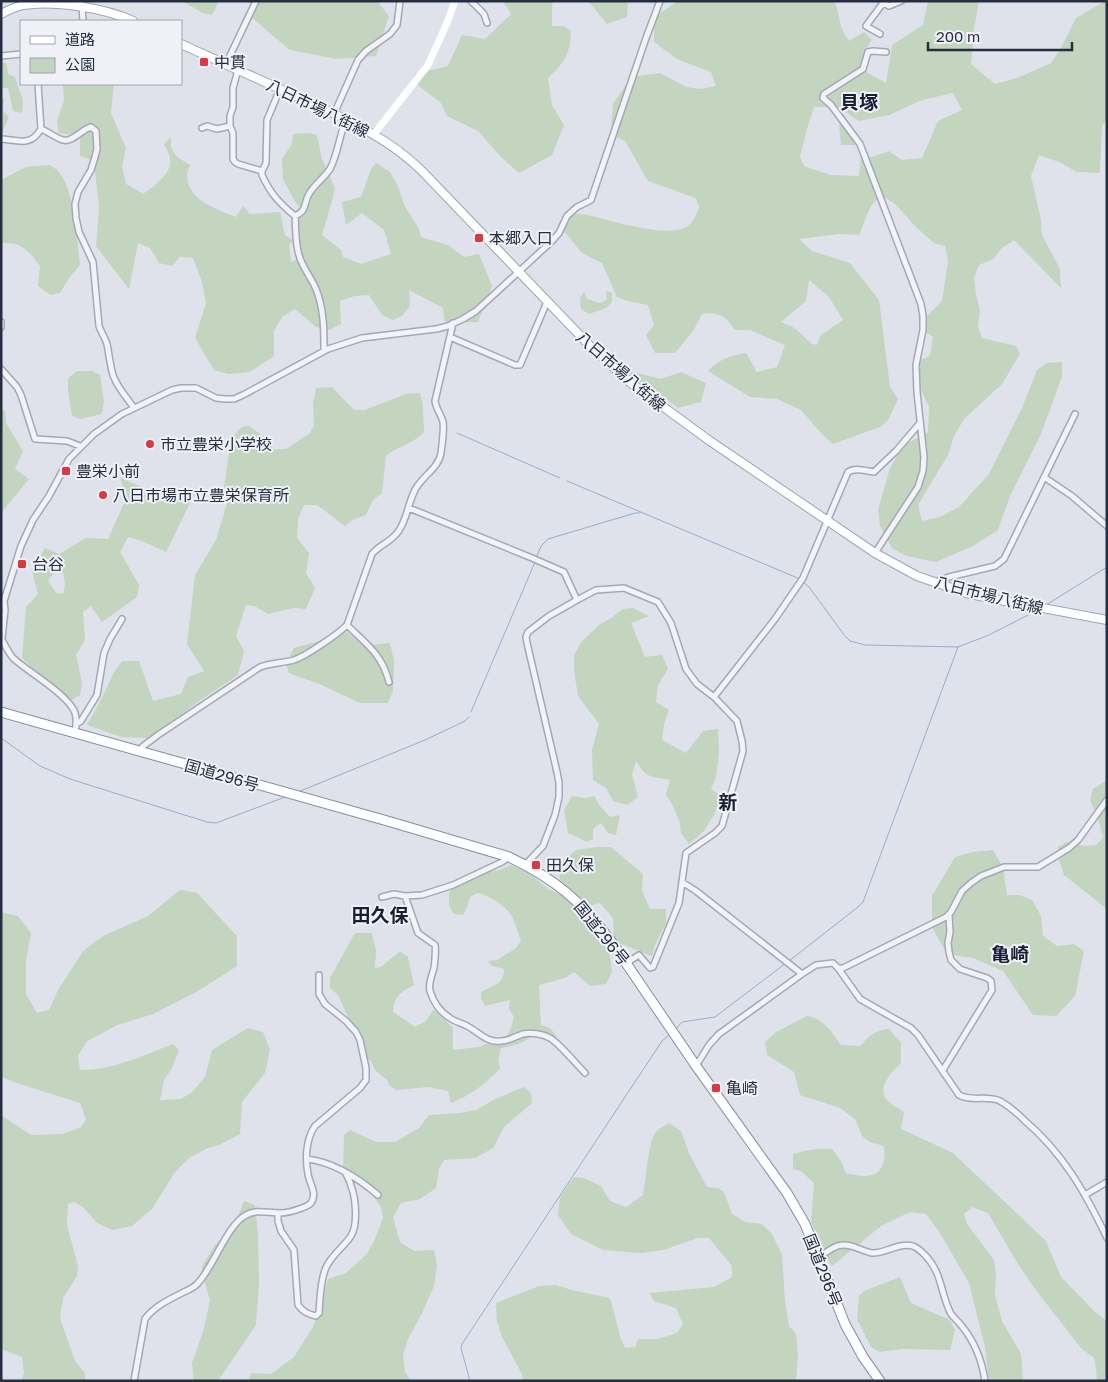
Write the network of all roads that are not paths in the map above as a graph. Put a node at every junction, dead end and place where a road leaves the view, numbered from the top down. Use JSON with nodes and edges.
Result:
{"nodes":[{"id":1,"x":256,"y":1,"type":"edge"},
{"id":2,"x":400,"y":1,"type":"edge"},
{"id":3,"x":455,"y":1,"type":"edge"},
{"id":4,"x":471,"y":1,"type":"edge"},
{"id":5,"x":660,"y":1,"type":"edge"},
{"id":6,"x":901,"y":1,"type":"edge"},
{"id":7,"x":882,"y":2,"type":"edge"},
{"id":8,"x":29,"y":3,"type":"edge"},
{"id":9,"x":82,"y":4,"type":"edge"},
{"id":10,"x":1,"y":14,"type":"edge"},
{"id":11,"x":83,"y":20,"type":"edge"},
{"id":12,"x":131,"y":20,"type":"edge"},
{"id":13,"x":488,"y":23,"type":"dead end"},
{"id":14,"x":880,"y":34,"type":"dead end"},
{"id":15,"x":182,"y":44,"type":"edge"},
{"id":16,"x":886,"y":52,"type":"dead end"},
{"id":17,"x":20,"y":54,"type":"edge"},
{"id":18,"x":1,"y":56,"type":"edge"},
{"id":19,"x":226,"y":64,"type":"junction"},
{"id":20,"x":238,"y":70,"type":"junction"},
{"id":21,"x":38,"y":85,"type":"edge"},
{"id":22,"x":280,"y":89,"type":"junction"},
{"id":23,"x":334,"y":114,"type":"junction"},
{"id":24,"x":346,"y":120,"type":"junction"},
{"id":25,"x":230,"y":126,"type":"junction"},
{"id":26,"x":202,"y":128,"type":"dead end"},
{"id":27,"x":42,"y":129,"type":"junction"},
{"id":28,"x":374,"y":134,"type":"junction"},
{"id":29,"x":1,"y":140,"type":"edge"},
{"id":30,"x":262,"y":171,"type":"junction"},
{"id":31,"x":295,"y":216,"type":"junction"},
{"id":32,"x":518,"y":272,"type":"junction"},
{"id":33,"x":548,"y":302,"type":"junction"},
{"id":34,"x":1,"y":322,"type":"edge"},
{"id":35,"x":453,"y":324,"type":"junction"},
{"id":36,"x":1,"y":326,"type":"edge"},
{"id":37,"x":450,"y":337,"type":"junction"},
{"id":38,"x":324,"y":350,"type":"junction"},
{"id":39,"x":1,"y":370,"type":"edge"},
{"id":40,"x":134,"y":408,"type":"junction"},
{"id":41,"x":1075,"y":414,"type":"dead end"},
{"id":42,"x":920,"y":423,"type":"junction"},
{"id":43,"x":80,"y":446,"type":"junction"},
{"id":44,"x":1044,"y":477,"type":"junction"},
{"id":45,"x":409,"y":508,"type":"junction"},
{"id":46,"x":827,"y":520,"type":"junction"},
{"id":47,"x":1107,"y":526,"type":"edge"},
{"id":48,"x":876,"y":553,"type":"junction"},
{"id":49,"x":935,"y":582,"type":"junction"},
{"id":50,"x":577,"y":600,"type":"junction"},
{"id":51,"x":122,"y":620,"type":"dead end"},
{"id":52,"x":1107,"y":620,"type":"edge"},
{"id":53,"x":347,"y":625,"type":"junction"},
{"id":54,"x":2,"y":638,"type":"edge"},
{"id":55,"x":389,"y":682,"type":"dead end"},
{"id":56,"x":714,"y":698,"type":"junction"},
{"id":57,"x":1,"y":712,"type":"edge"},
{"id":58,"x":76,"y":728,"type":"junction"},
{"id":59,"x":140,"y":752,"type":"junction"},
{"id":60,"x":1107,"y":800,"type":"edge"},
{"id":61,"x":509,"y":857,"type":"junction"},
{"id":62,"x":526,"y":865,"type":"junction"},
{"id":63,"x":682,"y":882,"type":"junction"},
{"id":64,"x":382,"y":896,"type":"dead end"},
{"id":65,"x":405,"y":896,"type":"junction"},
{"id":66,"x":949,"y":916,"type":"junction"},
{"id":67,"x":627,"y":965,"type":"junction"},
{"id":68,"x":838,"y":968,"type":"junction"},
{"id":69,"x":802,"y":974,"type":"junction"},
{"id":70,"x":318,"y":975,"type":"dead end"},
{"id":71,"x":696,"y":1066,"type":"junction"},
{"id":72,"x":943,"y":1070,"type":"junction"},
{"id":73,"x":585,"y":1073,"type":"dead end"},
{"id":74,"x":307,"y":1159,"type":"junction"},
{"id":75,"x":345,"y":1172,"type":"junction"},
{"id":76,"x":1107,"y":1182,"type":"edge"},
{"id":77,"x":378,"y":1195,"type":"dead end"},
{"id":78,"x":1086,"y":1196,"type":"junction"},
{"id":79,"x":278,"y":1213,"type":"junction"},
{"id":80,"x":1107,"y":1238,"type":"edge"},
{"id":81,"x":819,"y":1257,"type":"junction"},
{"id":82,"x":134,"y":1381,"type":"edge"},
{"id":83,"x":880,"y":1381,"type":"edge"},
{"id":84,"x":985,"y":1381,"type":"edge"}],
"edges":[{"from":1,"to":19,"type":"street"},
{"from":2,"to":23,"type":"street"},
{"from":3,"to":28,"type":"street"},
{"from":4,"to":13,"type":"street"},
{"from":5,"to":32,"type":"street"},
{"from":6,"to":7,"type":"street"},
{"from":7,"to":14,"type":"street"},
{"from":8,"to":9,"type":"main road"},
{"from":8,"to":10,"type":"main road"},
{"from":9,"to":11,"type":"street"},
{"from":9,"to":12,"type":"main road"},
{"from":15,"to":19,"type":"main road","name":"八日市場八街線"},
{"from":16,"to":42,"type":"street"},
{"from":17,"to":18,"type":"street"},
{"from":19,"to":20,"type":"main road","name":"八日市場八街線"},
{"from":20,"to":22,"type":"main road","name":"八日市場八街線"},
{"from":20,"to":25,"type":"street"},
{"from":21,"to":27,"type":"street"},
{"from":22,"to":23,"type":"main road","name":"八日市場八街線"},
{"from":22,"to":30,"type":"street"},
{"from":23,"to":24,"type":"main road","name":"八日市場八街線"},
{"from":24,"to":28,"type":"main road","name":"八日市場八街線"},
{"from":24,"to":31,"type":"street"},
{"from":25,"to":26,"type":"street"},
{"from":25,"to":30,"type":"street"},
{"from":27,"to":29,"type":"street"},
{"from":27,"to":40,"type":"street"},
{"from":28,"to":32,"type":"main road","name":"八日市場八街線"},
{"from":30,"to":31,"type":"street"},
{"from":31,"to":38,"type":"street"},
{"from":32,"to":33,"type":"main road","name":"八日市場八街線"},
{"from":32,"to":35,"type":"street"},
{"from":33,"to":37,"type":"street"},
{"from":33,"to":46,"type":"main road","name":"八日市場八街線"},
{"from":34,"to":36,"type":"street"},
{"from":35,"to":37,"type":"street"},
{"from":35,"to":38,"type":"street"},
{"from":37,"to":45,"type":"street"},
{"from":38,"to":40,"type":"street"},
{"from":39,"to":43,"type":"street"},
{"from":40,"to":43,"type":"street"},
{"from":41,"to":44,"type":"street"},
{"from":42,"to":46,"type":"street"},
{"from":42,"to":48,"type":"street"},
{"from":43,"to":54,"type":"street"},
{"from":44,"to":47,"type":"street"},
{"from":44,"to":49,"type":"street"},
{"from":45,"to":50,"type":"street"},
{"from":45,"to":53,"type":"street"},
{"from":46,"to":48,"type":"main road","name":"八日市場八街線"},
{"from":46,"to":56,"type":"street"},
{"from":48,"to":49,"type":"main road","name":"八日市場八街線"},
{"from":49,"to":52,"type":"main road","name":"八日市場八街線"},
{"from":50,"to":56,"type":"street"},
{"from":50,"to":62,"type":"street"},
{"from":51,"to":58,"type":"street"},
{"from":53,"to":55,"type":"street"},
{"from":53,"to":59,"type":"street"},
{"from":54,"to":58,"type":"street"},
{"from":56,"to":63,"type":"street"},
{"from":57,"to":58,"type":"highway","name":"国道296号"},
{"from":58,"to":59,"type":"highway","name":"国道296号"},
{"from":59,"to":61,"type":"highway","name":"国道296号"},
{"from":60,"to":66,"type":"street"},
{"from":61,"to":62,"type":"highway","name":"国道296号"},
{"from":61,"to":65,"type":"street"},
{"from":62,"to":67,"type":"highway","name":"国道296号"},
{"from":63,"to":67,"type":"street"},
{"from":63,"to":69,"type":"street"},
{"from":64,"to":65,"type":"street"},
{"from":65,"to":73,"type":"street"},
{"from":66,"to":68,"type":"street"},
{"from":66,"to":72,"type":"street"},
{"from":67,"to":71,"type":"highway","name":"国道296号"},
{"from":68,"to":69,"type":"street"},
{"from":68,"to":72,"type":"street"},
{"from":69,"to":71,"type":"street"},
{"from":70,"to":74,"type":"street"},
{"from":71,"to":81,"type":"highway","name":"国道296号"},
{"from":72,"to":78,"type":"street"},
{"from":74,"to":75,"type":"street"},
{"from":74,"to":79,"type":"street"},
{"from":75,"to":77,"type":"street"},
{"from":75,"to":79,"type":"street"},
{"from":76,"to":78,"type":"street"},
{"from":78,"to":80,"type":"street"},
{"from":79,"to":82,"type":"street"},
{"from":81,"to":83,"type":"highway","name":"国道296号"},
{"from":81,"to":84,"type":"street"}]}
